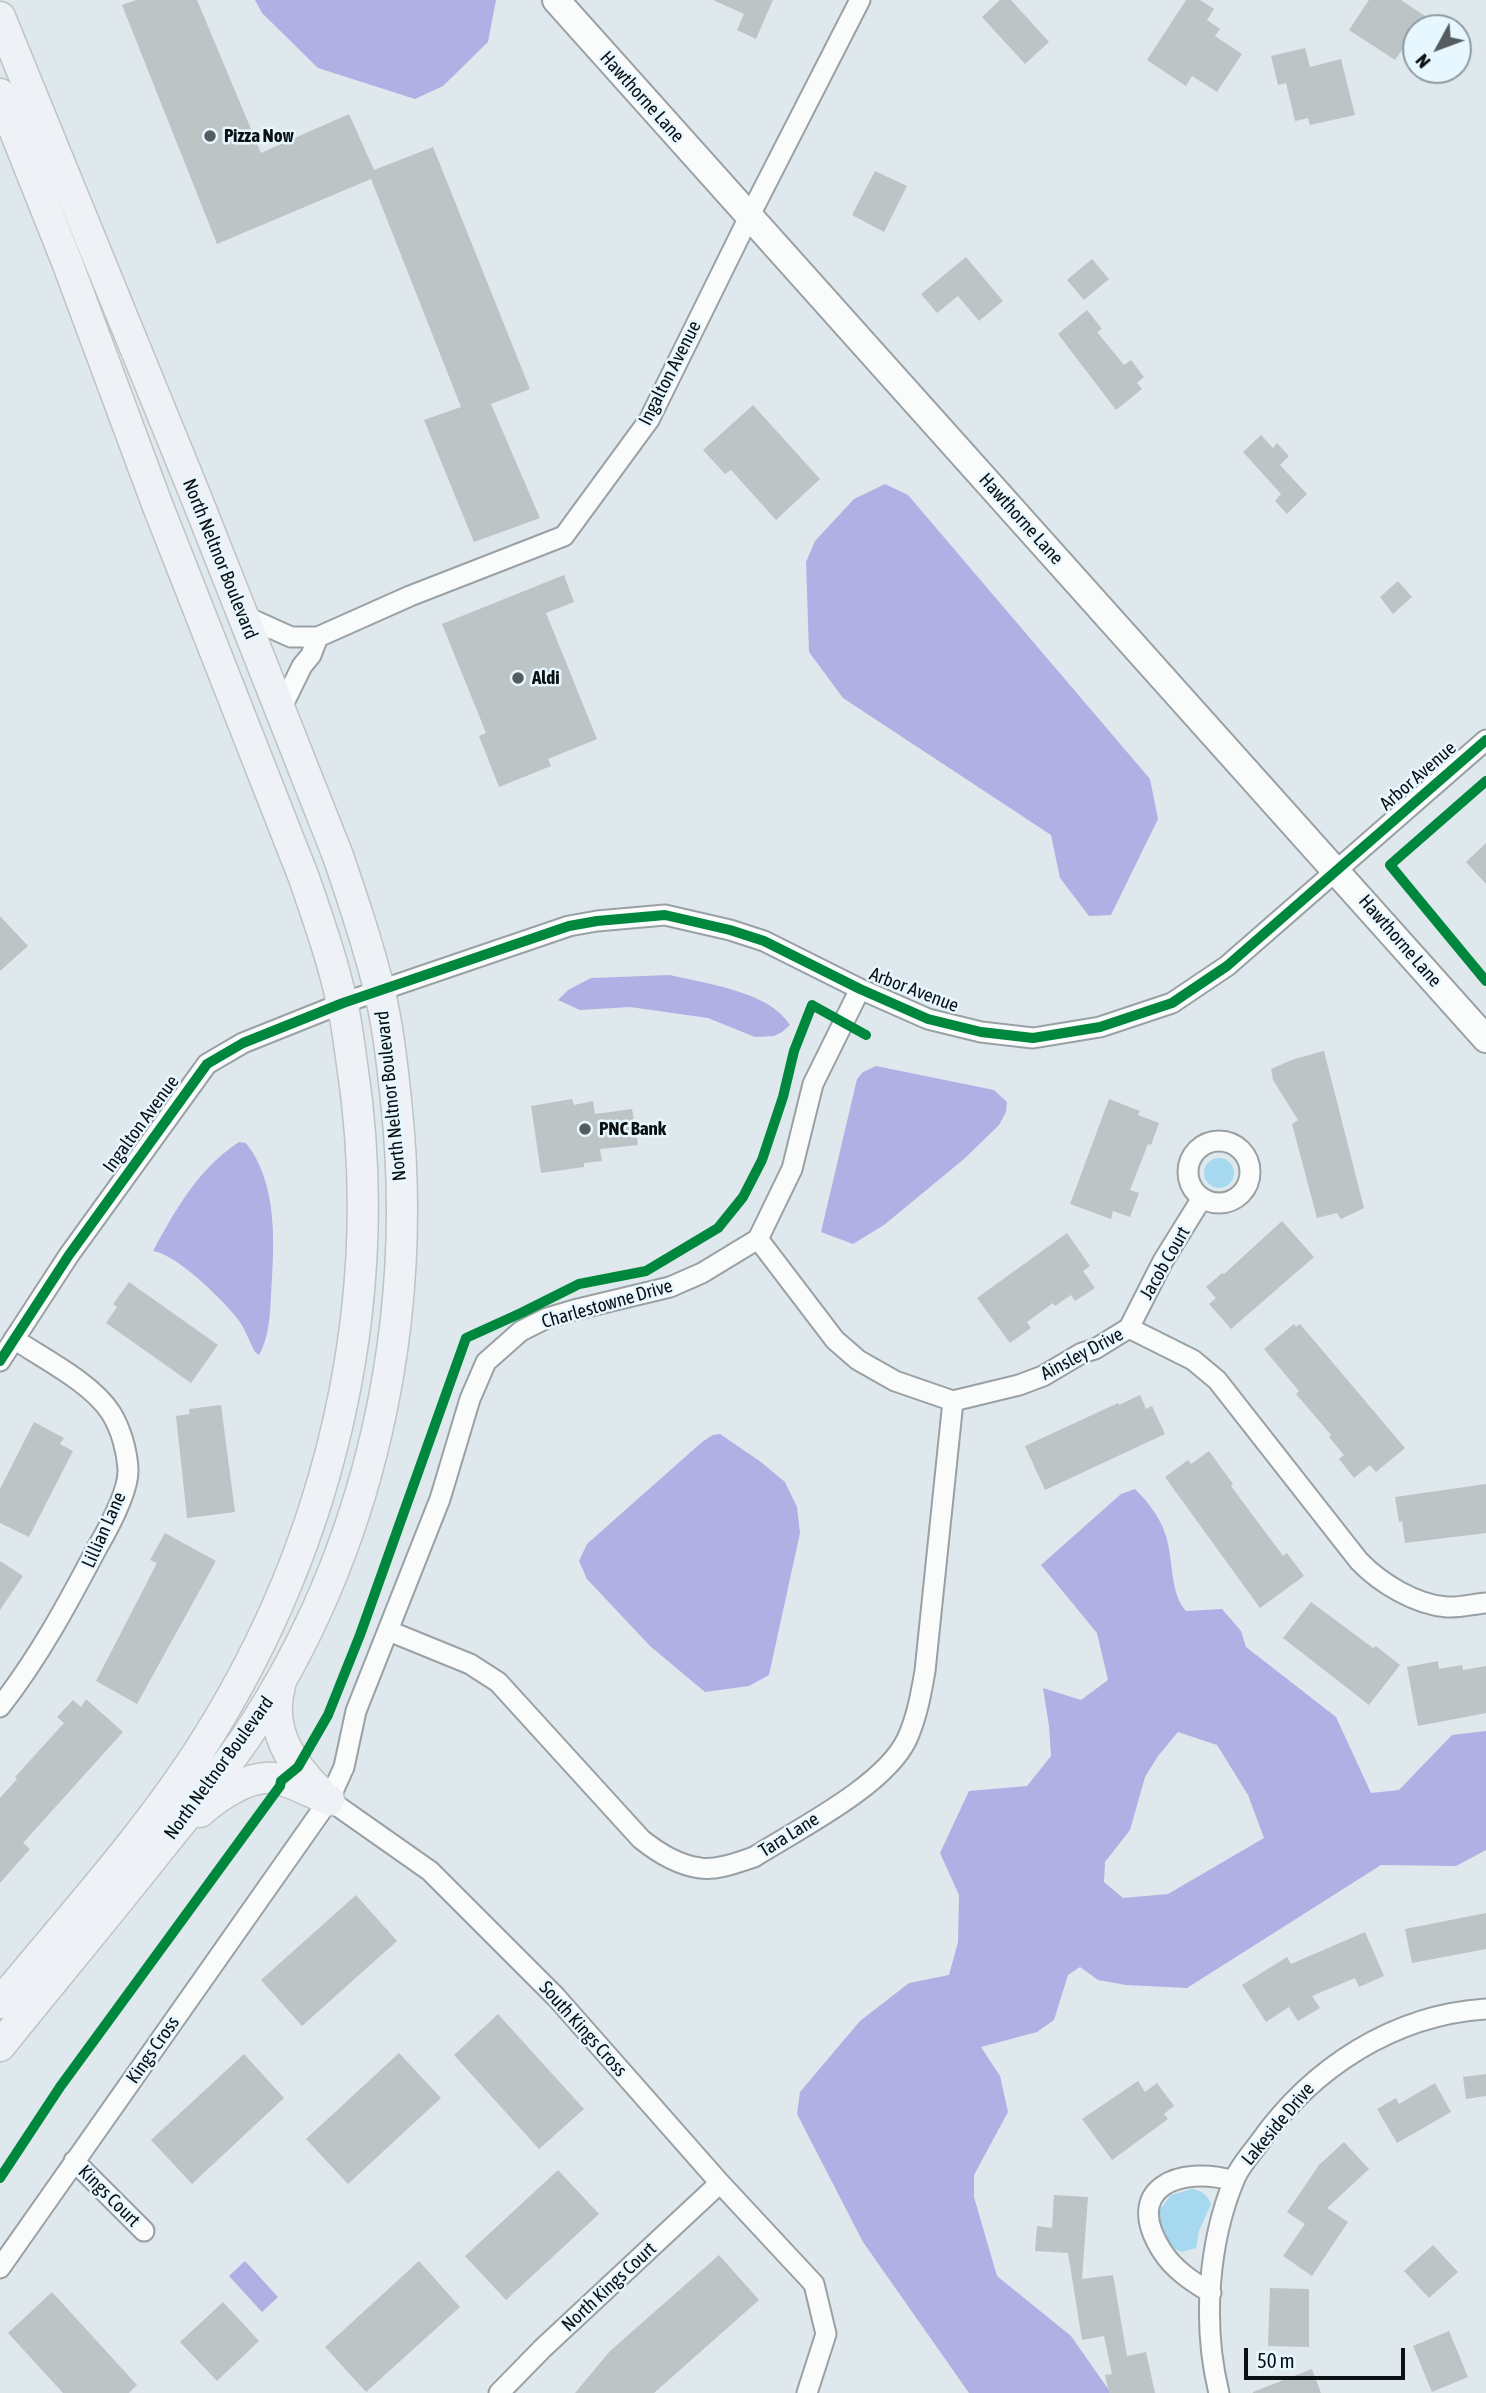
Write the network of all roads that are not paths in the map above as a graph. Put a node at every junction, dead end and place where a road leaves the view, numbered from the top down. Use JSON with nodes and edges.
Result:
{"nodes":[{"id":1,"x":556,"y":0,"type":"edge"},
{"id":2,"x":860,"y":0,"type":"edge"},
{"id":3,"x":0,"y":17,"type":"edge"},
{"id":4,"x":0,"y":94,"type":"edge"},
{"id":5,"x":749,"y":217,"type":"junction"},
{"id":6,"x":242,"y":615,"type":"junction"},
{"id":7,"x":318,"y":637,"type":"junction"},
{"id":8,"x":280,"y":711,"type":"junction"},
{"id":9,"x":1486,"y":740,"type":"edge"},
{"id":10,"x":1336,"y":870,"type":"junction"},
{"id":11,"x":860,"y":989,"type":"junction"},
{"id":12,"x":379,"y":990,"type":"junction"},
{"id":13,"x":343,"y":1003,"type":"junction"},
{"id":14,"x":1486,"y":1039,"type":"edge"},
{"id":15,"x":1202,"y":1198,"type":"dead end"},
{"id":16,"x":758,"y":1239,"type":"junction"},
{"id":17,"x":1129,"y":1328,"type":"junction"},
{"id":18,"x":14,"y":1339,"type":"junction"},
{"id":19,"x":0,"y":1361,"type":"edge"},
{"id":20,"x":953,"y":1401,"type":"junction"},
{"id":21,"x":1486,"y":1603,"type":"edge"},
{"id":22,"x":389,"y":1631,"type":"junction"},
{"id":23,"x":282,"y":1679,"type":"junction"},
{"id":24,"x":0,"y":1707,"type":"edge"},
{"id":25,"x":329,"y":1800,"type":"junction"},
{"id":26,"x":170,"y":1836,"type":"junction"},
{"id":27,"x":0,"y":2003,"type":"edge"},
{"id":28,"x":1486,"y":2009,"type":"edge"},
{"id":29,"x":0,"y":2046,"type":"edge"},
{"id":30,"x":75,"y":2161,"type":"junction"},
{"id":31,"x":1234,"y":2181,"type":"junction"},
{"id":32,"x":720,"y":2183,"type":"junction"},
{"id":33,"x":144,"y":2231,"type":"dead end"},
{"id":34,"x":0,"y":2267,"type":"edge"},
{"id":35,"x":1211,"y":2293,"type":"junction"},
{"id":36,"x":499,"y":2393,"type":"edge"},
{"id":37,"x":807,"y":2393,"type":"edge"},
{"id":38,"x":1219,"y":2393,"type":"edge"}],
"edges":[{"from":1,"to":5,"type":"street","name":"Hawthorne Lane"},
{"from":2,"to":5,"type":"street","name":"Ingalton Avenue"},
{"from":3,"to":6,"type":"main road","name":"North Neltnor Boulevard"},
{"from":4,"to":13,"type":"main road","name":"North Neltnor Boulevard"},
{"from":5,"to":7,"type":"street","name":"Ingalton Avenue"},
{"from":5,"to":10,"type":"street","name":"Hawthorne Lane"},
{"from":6,"to":7,"type":"street"},
{"from":6,"to":8,"type":"main road","name":"North Neltnor Boulevard"},
{"from":7,"to":8,"type":"street"},
{"from":8,"to":12,"type":"main road","name":"North Neltnor Boulevard"},
{"from":9,"to":10,"type":"street","name":"Arbor Avenue"},
{"from":10,"to":11,"type":"street","name":"Arbor Avenue"},
{"from":10,"to":14,"type":"street","name":"Hawthorne Lane"},
{"from":11,"to":12,"type":"street","name":"Arbor Avenue"},
{"from":11,"to":16,"type":"street"},
{"from":12,"to":13,"type":"street","name":"Ingalton Avenue"},
{"from":12,"to":23,"type":"main road","name":"North Neltnor Boulevard"},
{"from":13,"to":18,"type":"street","name":"Ingalton Avenue"},
{"from":13,"to":27,"type":"main road","name":"North Neltnor Boulevard"},
{"from":15,"to":17,"type":"street","name":"Jacob Court"},
{"from":16,"to":20,"type":"street"},
{"from":16,"to":22,"type":"street","name":"Charlestowne Drive"},
{"from":17,"to":20,"type":"street","name":"Ainsley Drive"},
{"from":17,"to":21,"type":"street","name":"Ainsley Drive"},
{"from":18,"to":19,"type":"street","name":"Ingalton Avenue"},
{"from":18,"to":24,"type":"street","name":"Lillian Lane"},
{"from":20,"to":22,"type":"street","name":"Tara Lane"},
{"from":22,"to":25,"type":"street","name":"Charlestowne Drive"},
{"from":23,"to":25,"type":"main road"},
{"from":23,"to":26,"type":"main road","name":"North Neltnor Boulevard"},
{"from":25,"to":26,"type":"main road"},
{"from":25,"to":30,"type":"street","name":"Kings Cross"},
{"from":25,"to":32,"type":"street","name":"South Kings Cross"},
{"from":26,"to":29,"type":"main road","name":"North Neltnor Boulevard"},
{"from":28,"to":31,"type":"street","name":"Lakeside Drive"},
{"from":30,"to":33,"type":"street","name":"Kings Court"},
{"from":30,"to":34,"type":"street","name":"Kings Cross"},
{"from":31,"to":35,"type":"street","name":"Lakeside Drive"},
{"from":31,"to":35,"type":"street"},
{"from":32,"to":36,"type":"street","name":"North Kings Court"},
{"from":32,"to":37,"type":"street","name":"South Kings Cross"},
{"from":35,"to":38,"type":"street","name":"Lakeside Drive"}]}
